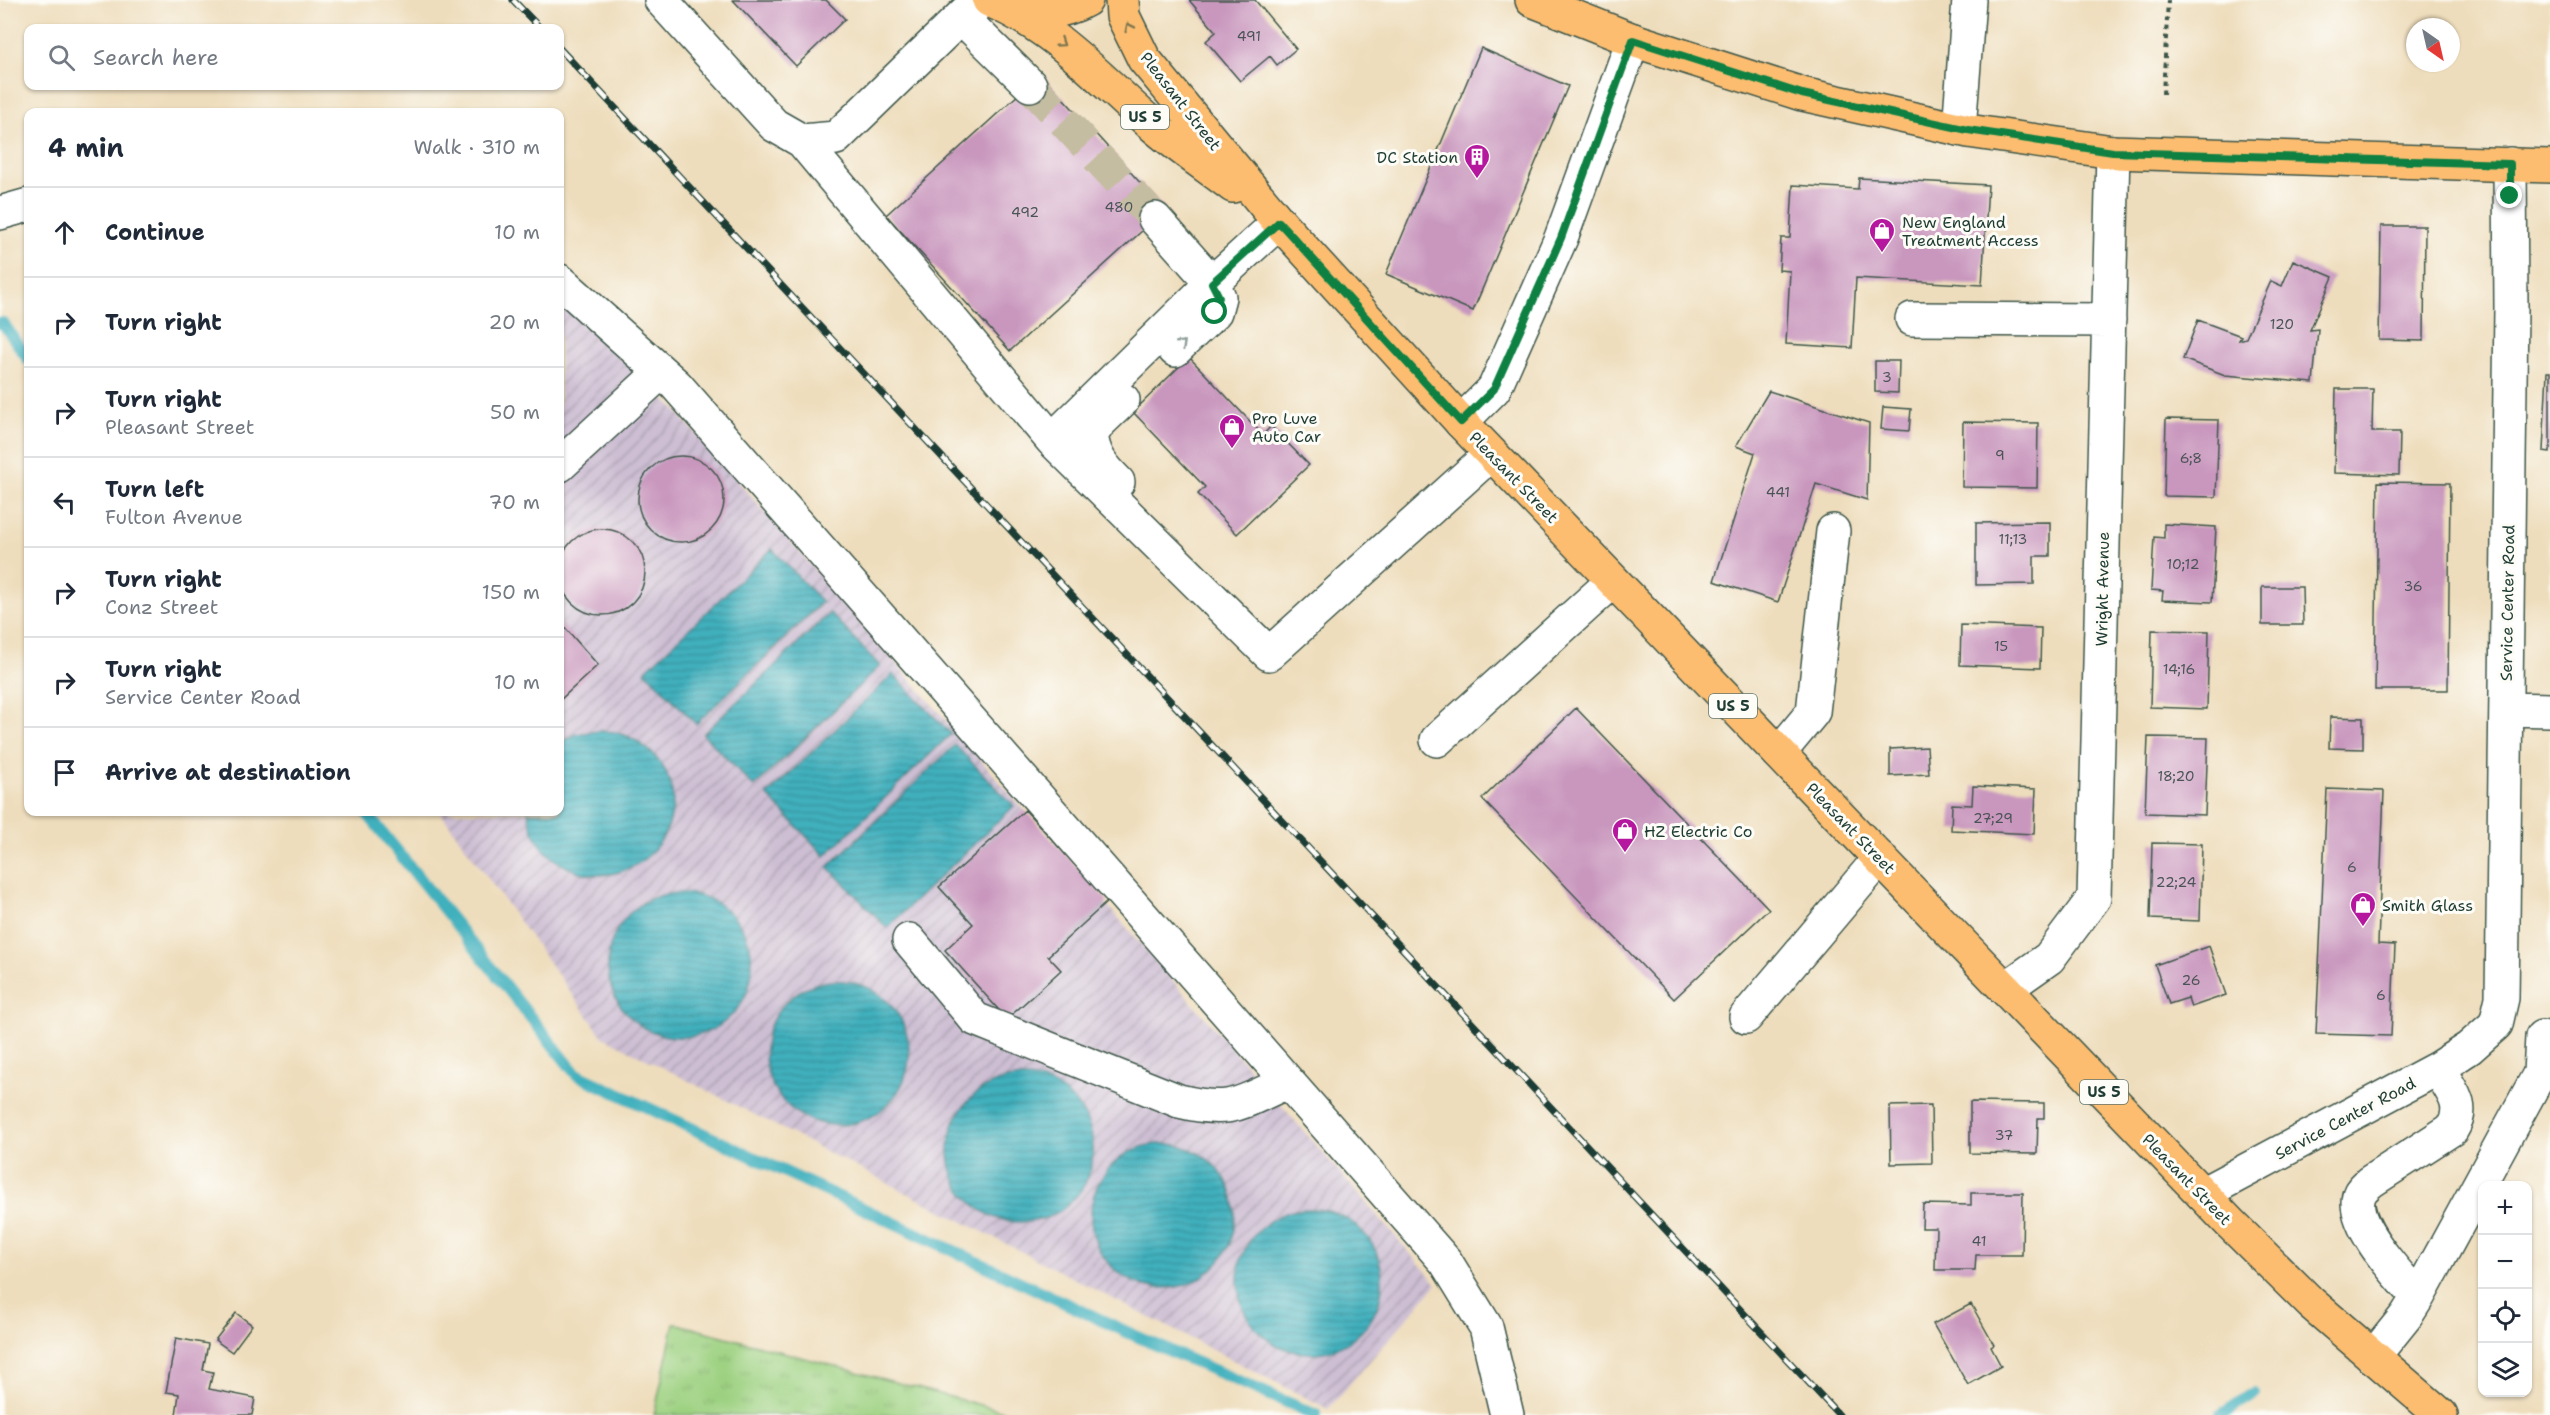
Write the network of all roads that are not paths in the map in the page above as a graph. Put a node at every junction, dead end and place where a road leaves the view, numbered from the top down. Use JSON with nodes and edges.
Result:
{"nodes":[{"id":1,"x":661,"y":0,"type":"edge"},
{"id":2,"x":1086,"y":0,"type":"edge"},
{"id":3,"x":1122,"y":0,"type":"edge"},
{"id":4,"x":1532,"y":0,"type":"edge"},
{"id":5,"x":1969,"y":0,"type":"edge"},
{"id":6,"x":987,"y":7,"type":"edge"},
{"id":7,"x":1633,"y":40,"type":"junction"},
{"id":8,"x":1030,"y":85,"type":"tunnel mouth"},
{"id":9,"x":1959,"y":129,"type":"junction"},
{"id":10,"x":802,"y":141,"type":"junction"},
{"id":11,"x":2113,"y":152,"type":"junction"},
{"id":12,"x":2510,"y":164,"type":"junction"},
{"id":13,"x":2550,"y":166,"type":"edge"},
{"id":14,"x":24,"y":206,"type":"edge"},
{"id":15,"x":0,"y":213,"type":"edge"},
{"id":16,"x":1155,"y":219,"type":"tunnel mouth"},
{"id":17,"x":1279,"y":222,"type":"junction"},
{"id":18,"x":1212,"y":283,"type":"junction"},
{"id":19,"x":564,"y":285,"type":"edge"},
{"id":20,"x":1912,"y":319,"type":"dead end"},
{"id":21,"x":2109,"y":320,"type":"junction"},
{"id":22,"x":661,"y":372,"type":"junction"},
{"id":23,"x":1461,"y":422,"type":"junction"},
{"id":24,"x":1052,"y":440,"type":"junction"},
{"id":25,"x":1498,"y":460,"type":"junction"},
{"id":26,"x":564,"y":461,"type":"edge"},
{"id":27,"x":1833,"y":531,"type":"dead end"},
{"id":28,"x":1613,"y":581,"type":"junction"},
{"id":29,"x":1281,"y":644,"type":"junction"},
{"id":30,"x":2506,"y":709,"type":"junction"},
{"id":31,"x":2550,"y":710,"type":"edge"},
{"id":32,"x":1437,"y":740,"type":"dead end"},
{"id":33,"x":1779,"y":753,"type":"junction"},
{"id":34,"x":1880,"y":858,"type":"junction"},
{"id":35,"x":909,"y":940,"type":"dead end"},
{"id":36,"x":2005,"y":989,"type":"junction"},
{"id":37,"x":1746,"y":1017,"type":"dead end"},
{"id":38,"x":2484,"y":1036,"type":"junction"},
{"id":39,"x":2546,"y":1036,"type":"edge"},
{"id":40,"x":2438,"y":1068,"type":"junction"},
{"id":41,"x":1287,"y":1082,"type":"junction"},
{"id":42,"x":2202,"y":1194,"type":"junction"},
{"id":43,"x":2418,"y":1297,"type":"junction"},
{"id":44,"x":2373,"y":1357,"type":"junction"},
{"id":45,"x":1507,"y":1415,"type":"edge"},
{"id":46,"x":2441,"y":1415,"type":"edge"}],
"edges":[{"from":1,"to":10,"type":"street"},
{"from":2,"to":6,"type":"main road"},
{"from":17,"to":3,"type":"main road","name":"Pleasant Street","number":"US 5","one_way":true},
{"from":4,"to":7,"type":"main road"},
{"from":5,"to":9,"type":"street"},
{"from":6,"to":8,"type":"street"},
{"from":6,"to":10,"type":"street"},
{"from":6,"to":17,"type":"main road","name":"Pleasant Street","number":"US 5","one_way":true},
{"from":7,"to":9,"type":"main road"},
{"from":7,"to":23,"type":"street"},
{"from":9,"to":11,"type":"main road"},
{"from":10,"to":24,"type":"street"},
{"from":11,"to":12,"type":"main road"},
{"from":11,"to":21,"type":"street","name":"Wright Avenue"},
{"from":12,"to":13,"type":"main road"},
{"from":12,"to":30,"type":"street","name":"Service Center Road"},
{"from":14,"to":15,"type":"street"},
{"from":16,"to":18,"type":"street"},
{"from":17,"to":18,"type":"street"},
{"from":17,"to":23,"type":"main road","name":"Pleasant Street","number":"US 5"},
{"from":18,"to":24,"type":"street"},
{"from":29,"to":18,"type":"street","one_way":true},
{"from":19,"to":22,"type":"street"},
{"from":20,"to":21,"type":"street"},
{"from":21,"to":36,"type":"street","name":"Wright Avenue"},
{"from":22,"to":26,"type":"street"},
{"from":22,"to":41,"type":"street"},
{"from":23,"to":25,"type":"main road","name":"Pleasant Street","number":"US 5"},
{"from":24,"to":29,"type":"street"},
{"from":25,"to":28,"type":"main road","name":"Pleasant Street","number":"US 5"},
{"from":25,"to":29,"type":"street"},
{"from":27,"to":33,"type":"street"},
{"from":28,"to":32,"type":"street"},
{"from":28,"to":33,"type":"main road","name":"Pleasant Street","number":"US 5"},
{"from":30,"to":31,"type":"street"},
{"from":30,"to":38,"type":"street","name":"Service Center Road"},
{"from":33,"to":34,"type":"main road","name":"Pleasant Street","number":"US 5"},
{"from":34,"to":36,"type":"main road","name":"Pleasant Street","number":"US 5"},
{"from":34,"to":37,"type":"street"},
{"from":35,"to":41,"type":"street"},
{"from":36,"to":42,"type":"main road","name":"Pleasant Street","number":"US 5"},
{"from":38,"to":39,"type":"street"},
{"from":38,"to":40,"type":"street","name":"Service Center Road"},
{"from":39,"to":43,"type":"street"},
{"from":40,"to":42,"type":"street","name":"Service Center Road"},
{"from":40,"to":43,"type":"street"},
{"from":41,"to":45,"type":"street"},
{"from":42,"to":44,"type":"main road","name":"Pleasant Street","number":"US 5"},
{"from":43,"to":44,"type":"street"},
{"from":44,"to":46,"type":"main road","name":"Pleasant Street","number":"US 5"}]}
